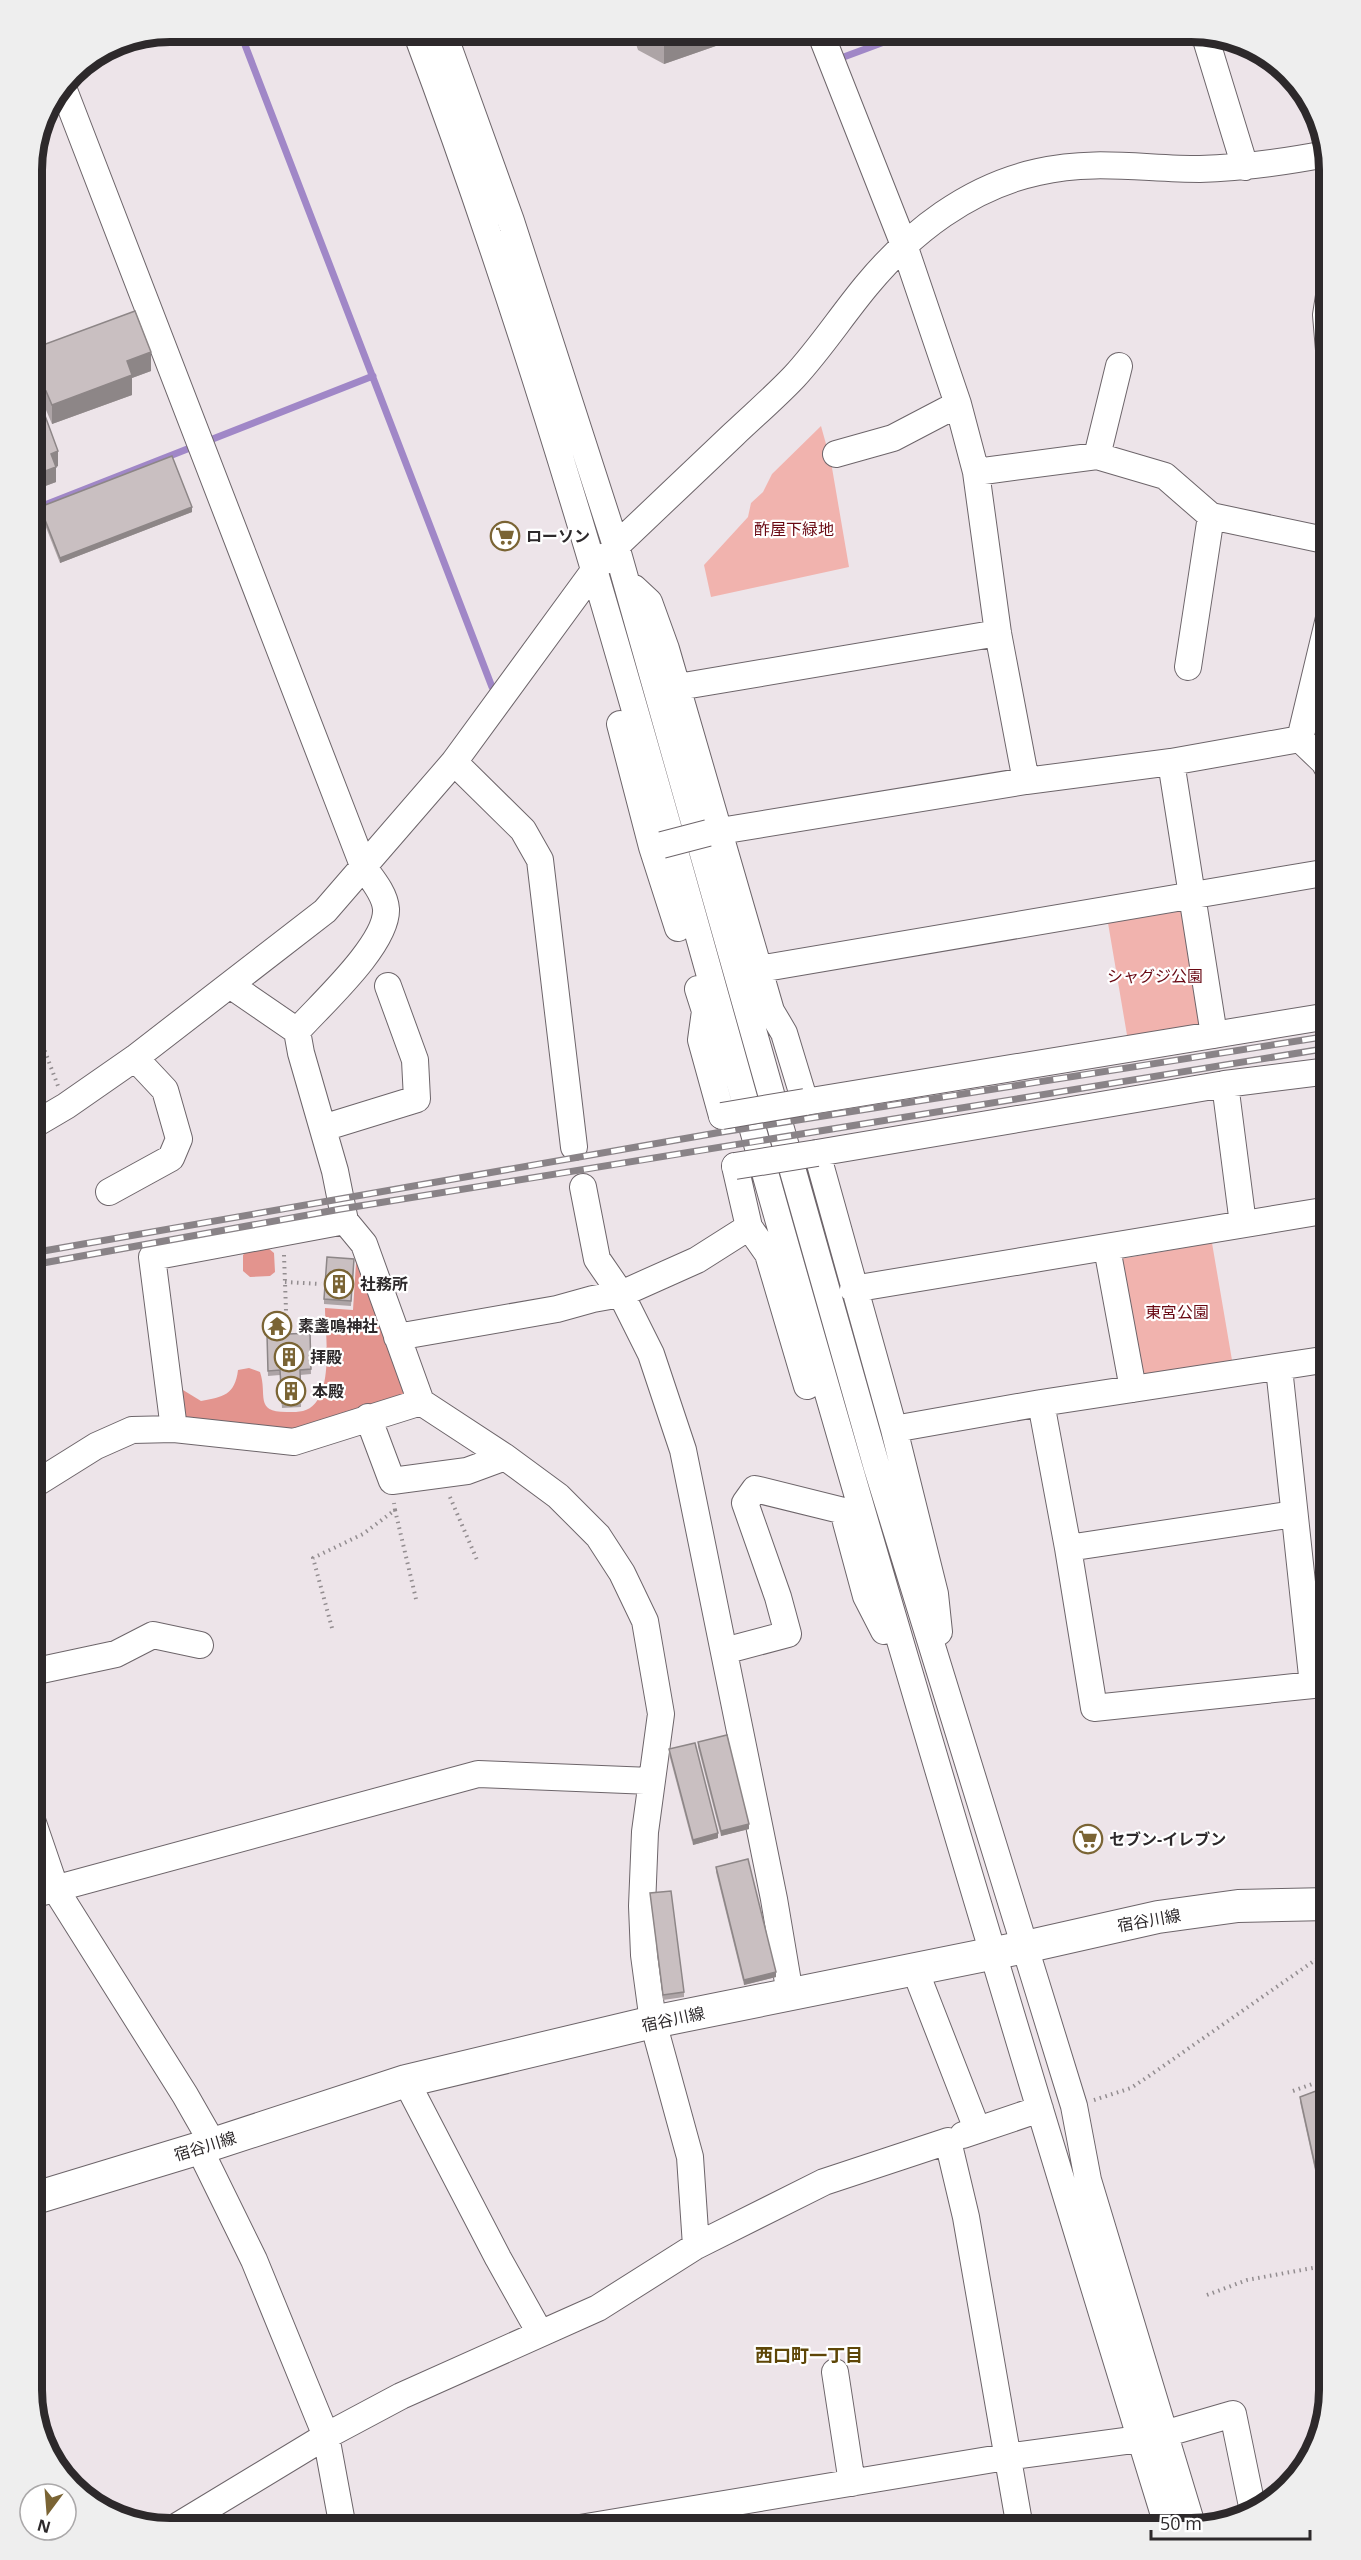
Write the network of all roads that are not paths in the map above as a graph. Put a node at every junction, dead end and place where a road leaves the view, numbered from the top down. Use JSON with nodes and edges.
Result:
{"nodes":[{"id":1,"x":420,"y":42,"type":"edge"},
{"id":2,"x":447,"y":42,"type":"edge"},
{"id":3,"x":824,"y":42,"type":"edge"},
{"id":4,"x":1207,"y":43,"type":"edge"},
{"id":5,"x":67,"y":94,"type":"edge"},
{"id":6,"x":1318,"y":156,"type":"edge"},
{"id":7,"x":1245,"y":167,"type":"junction"},
{"id":8,"x":903,"y":245,"type":"junction"},
{"id":9,"x":1119,"y":366,"type":"dead end"},
{"id":10,"x":958,"y":404,"type":"junction"},
{"id":11,"x":836,"y":454,"type":"dead end"},
{"id":12,"x":1096,"y":456,"type":"junction"},
{"id":13,"x":976,"y":472,"type":"junction"},
{"id":14,"x":1211,"y":516,"type":"junction"},
{"id":15,"x":1319,"y":539,"type":"edge"},
{"id":16,"x":616,"y":546,"type":"junction"},
{"id":17,"x":593,"y":572,"type":"junction"},
{"id":18,"x":625,"y":580,"type":"junction"},
{"id":19,"x":601,"y":597,"type":"junction"},
{"id":20,"x":998,"y":633,"type":"junction"},
{"id":21,"x":1319,"y":660,"type":"edge"},
{"id":22,"x":1188,"y":667,"type":"dead end"},
{"id":23,"x":678,"y":687,"type":"junction"},
{"id":24,"x":1300,"y":739,"type":"junction"},
{"id":25,"x":1319,"y":757,"type":"edge"},
{"id":26,"x":454,"y":762,"type":"junction"},
{"id":27,"x":1171,"y":762,"type":"junction"},
{"id":28,"x":1026,"y":781,"type":"junction"},
{"id":29,"x":714,"y":832,"type":"junction"},
{"id":30,"x":657,"y":846,"type":"junction"},
{"id":31,"x":364,"y":868,"type":"junction"},
{"id":32,"x":1319,"y":875,"type":"edge"},
{"id":33,"x":1192,"y":896,"type":"junction"},
{"id":34,"x":759,"y":969,"type":"junction"},
{"id":35,"x":230,"y":985,"type":"junction"},
{"id":36,"x":388,"y":986,"type":"dead end"},
{"id":37,"x":1319,"y":1018,"type":"edge"},
{"id":38,"x":297,"y":1031,"type":"junction"},
{"id":39,"x":1214,"y":1035,"type":"junction"},
{"id":40,"x":135,"y":1058,"type":"junction"},
{"id":41,"x":1319,"y":1072,"type":"edge"},
{"id":42,"x":1225,"y":1084,"type":"junction"},
{"id":43,"x":805,"y":1102,"type":"junction"},
{"id":44,"x":42,"y":1120,"type":"edge"},
{"id":45,"x":323,"y":1128,"type":"junction"},
{"id":46,"x":574,"y":1147,"type":"dead end"},
{"id":47,"x":817,"y":1153,"type":"junction"},
{"id":48,"x":583,"y":1187,"type":"dead end"},
{"id":49,"x":109,"y":1192,"type":"dead end"},
{"id":50,"x":1319,"y":1212,"type":"edge"},
{"id":51,"x":345,"y":1221,"type":"junction"},
{"id":52,"x":1243,"y":1224,"type":"junction"},
{"id":53,"x":749,"y":1227,"type":"junction"},
{"id":54,"x":1107,"y":1248,"type":"junction"},
{"id":55,"x":853,"y":1289,"type":"junction"},
{"id":56,"x":621,"y":1294,"type":"junction"},
{"id":57,"x":397,"y":1337,"type":"junction"},
{"id":58,"x":1319,"y":1361,"type":"edge"},
{"id":59,"x":1279,"y":1368,"type":"junction"},
{"id":60,"x":1133,"y":1389,"type":"junction"},
{"id":61,"x":421,"y":1402,"type":"junction"},
{"id":62,"x":1041,"y":1403,"type":"junction"},
{"id":63,"x":368,"y":1417,"type":"junction"},
{"id":64,"x":174,"y":1429,"type":"junction"},
{"id":65,"x":894,"y":1429,"type":"junction"},
{"id":66,"x":505,"y":1457,"type":"junction"},
{"id":67,"x":42,"y":1480,"type":"edge"},
{"id":68,"x":844,"y":1511,"type":"junction"},
{"id":69,"x":1294,"y":1514,"type":"junction"},
{"id":70,"x":1068,"y":1548,"type":"junction"},
{"id":71,"x":200,"y":1645,"type":"dead end"},
{"id":72,"x":724,"y":1651,"type":"junction"},
{"id":73,"x":42,"y":1670,"type":"edge"},
{"id":74,"x":1319,"y":1673,"type":"edge"},
{"id":75,"x":941,"y":1675,"type":"junction"},
{"id":76,"x":909,"y":1679,"type":"junction"},
{"id":77,"x":1319,"y":1686,"type":"edge"},
{"id":78,"x":651,"y":1781,"type":"junction"},
{"id":79,"x":44,"y":1893,"type":"edge"},
{"id":80,"x":1319,"y":1904,"type":"edge"},
{"id":81,"x":1025,"y":1947,"type":"junction"},
{"id":82,"x":994,"y":1953,"type":"junction"},
{"id":83,"x":915,"y":1970,"type":"junction"},
{"id":84,"x":790,"y":1994,"type":"junction"},
{"id":85,"x":653,"y":2022,"type":"junction"},
{"id":86,"x":405,"y":2081,"type":"junction"},
{"id":87,"x":1040,"y":2109,"type":"junction"},
{"id":88,"x":977,"y":2129,"type":"junction"},
{"id":89,"x":948,"y":2140,"type":"junction"},
{"id":90,"x":206,"y":2146,"type":"junction"},
{"id":91,"x":42,"y":2196,"type":"edge"},
{"id":92,"x":696,"y":2246,"type":"junction"},
{"id":93,"x":540,"y":2333,"type":"junction"},
{"id":94,"x":835,"y":2372,"type":"dead end"},
{"id":95,"x":326,"y":2436,"type":"junction"},
{"id":96,"x":1152,"y":2437,"type":"junction"},
{"id":97,"x":1006,"y":2457,"type":"junction"},
{"id":98,"x":852,"y":2483,"type":"junction"},
{"id":99,"x":1251,"y":2503,"type":"edge"},
{"id":100,"x":191,"y":2518,"type":"edge"},
{"id":101,"x":341,"y":2518,"type":"edge"},
{"id":102,"x":640,"y":2518,"type":"edge"},
{"id":103,"x":1018,"y":2518,"type":"edge"},
{"id":104,"x":1166,"y":2518,"type":"edge"},
{"id":105,"x":1188,"y":2518,"type":"edge"}],
"edges":[{"from":1,"to":17,"type":"street"},
{"from":2,"to":16,"type":"street"},
{"from":3,"to":8,"type":"street"},
{"from":4,"to":7,"type":"street"},
{"from":5,"to":31,"type":"street"},
{"from":6,"to":7,"type":"street"},
{"from":7,"to":8,"type":"street"},
{"from":8,"to":10,"type":"street"},
{"from":8,"to":16,"type":"street"},
{"from":9,"to":12,"type":"street"},
{"from":10,"to":11,"type":"street"},
{"from":10,"to":13,"type":"street"},
{"from":12,"to":13,"type":"street"},
{"from":12,"to":14,"type":"street"},
{"from":13,"to":20,"type":"street"},
{"from":14,"to":15,"type":"street"},
{"from":14,"to":22,"type":"street"},
{"from":16,"to":17,"type":"street"},
{"from":16,"to":18,"type":"street"},
{"from":17,"to":19,"type":"street"},
{"from":17,"to":26,"type":"street"},
{"from":18,"to":23,"type":"street"},
{"from":18,"to":75,"type":"street"},
{"from":19,"to":30,"type":"street"},
{"from":19,"to":76,"type":"street"},
{"from":20,"to":23,"type":"street"},
{"from":20,"to":28,"type":"street"},
{"from":21,"to":24,"type":"street"},
{"from":23,"to":29,"type":"street"},
{"from":24,"to":25,"type":"street"},
{"from":24,"to":27,"type":"street"},
{"from":26,"to":31,"type":"street"},
{"from":26,"to":46,"type":"street"},
{"from":27,"to":28,"type":"street"},
{"from":27,"to":33,"type":"street"},
{"from":28,"to":29,"type":"street"},
{"from":29,"to":30,"type":"street","bridge":true},
{"from":29,"to":34,"type":"street"},
{"from":30,"to":43,"type":"street","bridge":true},
{"from":31,"to":35,"type":"street"},
{"from":31,"to":38,"type":"street"},
{"from":32,"to":33,"type":"street"},
{"from":33,"to":34,"type":"street"},
{"from":33,"to":39,"type":"street"},
{"from":34,"to":43,"type":"street"},
{"from":35,"to":38,"type":"street"},
{"from":35,"to":40,"type":"street"},
{"from":36,"to":45,"type":"street"},
{"from":37,"to":39,"type":"street"},
{"from":38,"to":45,"type":"street"},
{"from":39,"to":43,"type":"street"},
{"from":40,"to":44,"type":"street"},
{"from":40,"to":49,"type":"street"},
{"from":41,"to":42,"type":"street"},
{"from":42,"to":47,"type":"street"},
{"from":42,"to":52,"type":"street"},
{"from":45,"to":51,"type":"street"},
{"from":47,"to":53,"type":"street","bridge":true},
{"from":47,"to":55,"type":"street"},
{"from":48,"to":56,"type":"street"},
{"from":50,"to":52,"type":"street"},
{"from":51,"to":57,"type":"street"},
{"from":51,"to":64,"type":"street"},
{"from":52,"to":54,"type":"street"},
{"from":53,"to":56,"type":"street"},
{"from":53,"to":68,"type":"street"},
{"from":54,"to":55,"type":"street"},
{"from":54,"to":60,"type":"street"},
{"from":55,"to":65,"type":"street"},
{"from":56,"to":57,"type":"street"},
{"from":56,"to":72,"type":"street"},
{"from":57,"to":61,"type":"street"},
{"from":58,"to":59,"type":"street"},
{"from":59,"to":60,"type":"street"},
{"from":59,"to":69,"type":"street"},
{"from":60,"to":62,"type":"street"},
{"from":61,"to":63,"type":"street"},
{"from":61,"to":66,"type":"street"},
{"from":62,"to":65,"type":"street"},
{"from":62,"to":70,"type":"street"},
{"from":63,"to":64,"type":"street"},
{"from":63,"to":66,"type":"street"},
{"from":64,"to":67,"type":"street"},
{"from":65,"to":75,"type":"street"},
{"from":66,"to":78,"type":"street"},
{"from":68,"to":72,"type":"street"},
{"from":68,"to":76,"type":"street"},
{"from":69,"to":70,"type":"street"},
{"from":69,"to":74,"type":"street"},
{"from":70,"to":77,"type":"street"},
{"from":71,"to":73,"type":"street"},
{"from":72,"to":84,"type":"street"},
{"from":75,"to":81,"type":"street"},
{"from":76,"to":82,"type":"street"},
{"from":78,"to":79,"type":"street"},
{"from":78,"to":85,"type":"street"},
{"from":79,"to":90,"type":"street"},
{"from":80,"to":81,"type":"main road","name":"宿谷川線"},
{"from":81,"to":82,"type":"main road","name":"宿谷川線"},
{"from":81,"to":96,"type":"street"},
{"from":82,"to":83,"type":"main road","name":"宿谷川線"},
{"from":82,"to":87,"type":"street"},
{"from":83,"to":84,"type":"main road","name":"宿谷川線"},
{"from":83,"to":88,"type":"street"},
{"from":84,"to":85,"type":"main road","name":"宿谷川線"},
{"from":85,"to":86,"type":"main road","name":"宿谷川線"},
{"from":85,"to":92,"type":"street"},
{"from":86,"to":90,"type":"main road","name":"宿谷川線"},
{"from":86,"to":93,"type":"street"},
{"from":87,"to":88,"type":"street"},
{"from":87,"to":96,"type":"street"},
{"from":88,"to":89,"type":"street"},
{"from":89,"to":92,"type":"street"},
{"from":89,"to":97,"type":"street"},
{"from":90,"to":91,"type":"main road","name":"宿谷川線"},
{"from":90,"to":95,"type":"street"},
{"from":92,"to":93,"type":"street"},
{"from":93,"to":95,"type":"street"},
{"from":94,"to":98,"type":"street"},
{"from":95,"to":100,"type":"street"},
{"from":95,"to":101,"type":"street"},
{"from":96,"to":97,"type":"street"},
{"from":96,"to":99,"type":"street"},
{"from":96,"to":104,"type":"street"},
{"from":96,"to":105,"type":"street"},
{"from":97,"to":98,"type":"street"},
{"from":97,"to":103,"type":"street"},
{"from":98,"to":102,"type":"street"}]}
